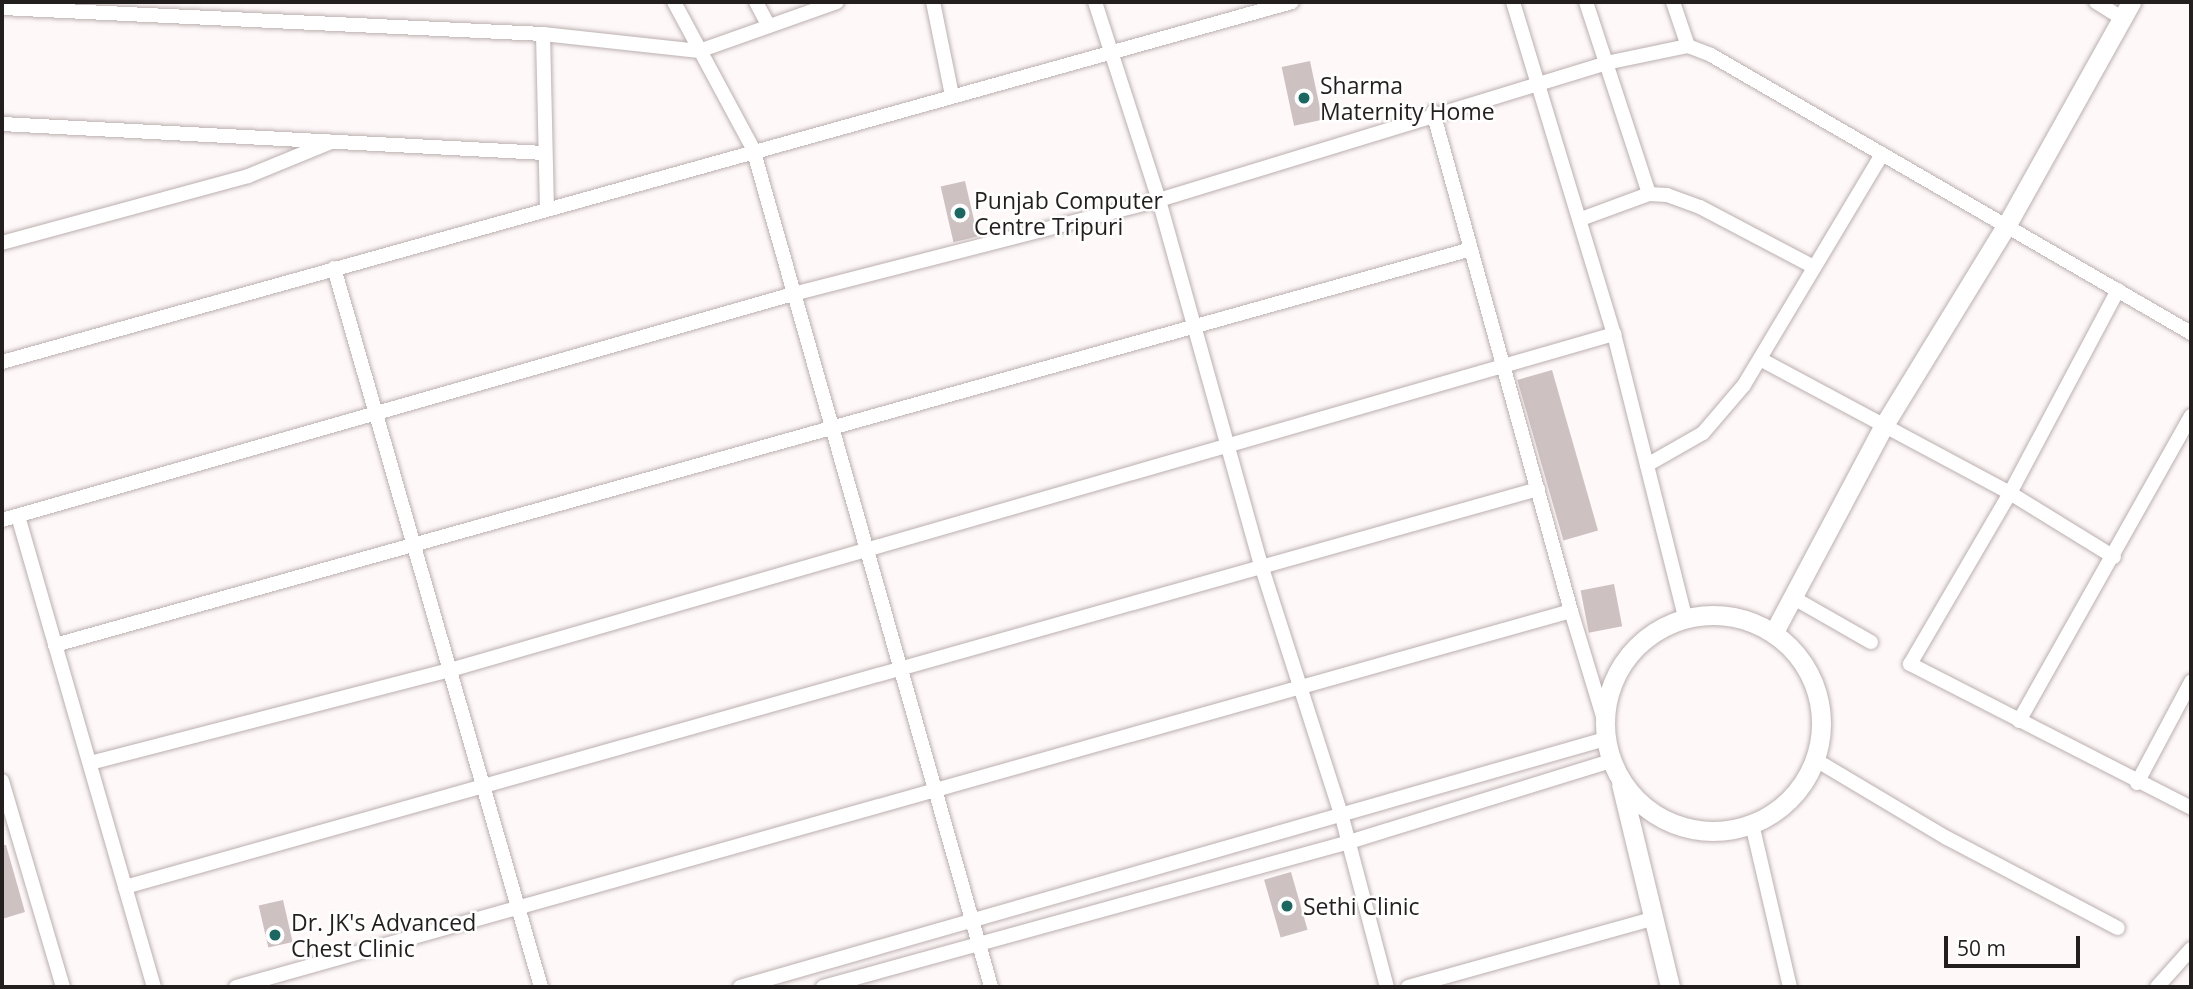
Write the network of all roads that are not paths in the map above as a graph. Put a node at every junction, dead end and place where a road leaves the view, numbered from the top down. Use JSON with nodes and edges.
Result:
{"nodes":[{"id":1,"x":674,"y":2,"type":"edge"},
{"id":2,"x":756,"y":2,"type":"edge"},
{"id":3,"x":837,"y":2,"type":"edge"},
{"id":4,"x":933,"y":2,"type":"edge"},
{"id":5,"x":1095,"y":2,"type":"edge"},
{"id":6,"x":1292,"y":2,"type":"edge"},
{"id":7,"x":1513,"y":2,"type":"edge"},
{"id":8,"x":1586,"y":2,"type":"edge"},
{"id":9,"x":1673,"y":2,"type":"edge"},
{"id":10,"x":2096,"y":2,"type":"edge"},
{"id":11,"x":2,"y":8,"type":"edge"},
{"id":12,"x":2126,"y":10,"type":"edge"},
{"id":13,"x":769,"y":26,"type":"junction"},
{"id":14,"x":543,"y":34,"type":"junction"},
{"id":15,"x":1688,"y":46,"type":"junction"},
{"id":16,"x":699,"y":51,"type":"junction"},
{"id":17,"x":1110,"y":54,"type":"junction"},
{"id":18,"x":1606,"y":63,"type":"junction"},
{"id":19,"x":1540,"y":82,"type":"junction"},
{"id":20,"x":952,"y":95,"type":"junction"},
{"id":21,"x":1433,"y":112,"type":"junction"},
{"id":22,"x":2,"y":124,"type":"edge"},
{"id":23,"x":335,"y":140,"type":"junction"},
{"id":24,"x":753,"y":149,"type":"junction"},
{"id":25,"x":545,"y":153,"type":"junction"},
{"id":26,"x":1882,"y":154,"type":"junction"},
{"id":27,"x":1649,"y":194,"type":"junction"},
{"id":28,"x":1159,"y":200,"type":"junction"},
{"id":29,"x":547,"y":207,"type":"junction"},
{"id":30,"x":1581,"y":219,"type":"junction"},
{"id":31,"x":2006,"y":226,"type":"junction"},
{"id":32,"x":2,"y":243,"type":"edge"},
{"id":33,"x":1471,"y":249,"type":"junction"},
{"id":34,"x":1814,"y":267,"type":"junction"},
{"id":35,"x":334,"y":268,"type":"junction"},
{"id":36,"x":2118,"y":290,"type":"junction"},
{"id":37,"x":797,"y":293,"type":"junction"},
{"id":38,"x":1195,"y":329,"type":"junction"},
{"id":39,"x":2191,"y":333,"type":"edge"},
{"id":40,"x":1614,"y":334,"type":"junction"},
{"id":41,"x":1760,"y":359,"type":"junction"},
{"id":42,"x":2,"y":362,"type":"edge"},
{"id":43,"x":1504,"y":369,"type":"junction"},
{"id":44,"x":377,"y":413,"type":"junction"},
{"id":45,"x":2191,"y":416,"type":"edge"},
{"id":46,"x":1884,"y":425,"type":"junction"},
{"id":47,"x":835,"y":426,"type":"junction"},
{"id":48,"x":1231,"y":447,"type":"junction"},
{"id":49,"x":1647,"y":464,"type":"junction"},
{"id":50,"x":1538,"y":489,"type":"junction"},
{"id":51,"x":2010,"y":493,"type":"junction"},
{"id":52,"x":18,"y":516,"type":"junction"},
{"id":53,"x":2,"y":520,"type":"edge"},
{"id":54,"x":415,"y":545,"type":"junction"},
{"id":55,"x":869,"y":549,"type":"junction"},
{"id":56,"x":2114,"y":557,"type":"junction"},
{"id":57,"x":1262,"y":568,"type":"junction"},
{"id":58,"x":1792,"y":597,"type":"junction"},
{"id":59,"x":1571,"y":611,"type":"junction"},
{"id":60,"x":1685,"y":617,"type":"junction"},
{"id":61,"x":1774,"y":632,"type":"junction"},
{"id":62,"x":1871,"y":642,"type":"dead end"},
{"id":63,"x":55,"y":645,"type":"junction"},
{"id":64,"x":903,"y":666,"type":"junction"},
{"id":65,"x":450,"y":670,"type":"junction"},
{"id":66,"x":2191,"y":682,"type":"edge"},
{"id":67,"x":1300,"y":686,"type":"junction"},
{"id":68,"x":2019,"y":721,"type":"junction"},
{"id":69,"x":1605,"y":731,"type":"junction"},
{"id":70,"x":1816,"y":760,"type":"junction"},
{"id":71,"x":1611,"y":761,"type":"junction"},
{"id":72,"x":90,"y":763,"type":"junction"},
{"id":73,"x":1620,"y":780,"type":"junction"},
{"id":74,"x":2,"y":781,"type":"edge"},
{"id":75,"x":2137,"y":783,"type":"junction"},
{"id":76,"x":483,"y":786,"type":"junction"},
{"id":77,"x":937,"y":789,"type":"junction"},
{"id":78,"x":2191,"y":808,"type":"edge"},
{"id":79,"x":1342,"y":817,"type":"junction"},
{"id":80,"x":1752,"y":824,"type":"junction"},
{"id":81,"x":1349,"y":842,"type":"junction"},
{"id":82,"x":125,"y":887,"type":"junction"},
{"id":83,"x":518,"y":909,"type":"junction"},
{"id":84,"x":1651,"y":919,"type":"junction"},
{"id":85,"x":975,"y":920,"type":"junction"},
{"id":86,"x":2118,"y":928,"type":"dead end"},
{"id":87,"x":979,"y":942,"type":"junction"},
{"id":88,"x":2191,"y":949,"type":"edge"},
{"id":89,"x":63,"y":987,"type":"edge"},
{"id":90,"x":154,"y":987,"type":"edge"},
{"id":91,"x":236,"y":987,"type":"edge"},
{"id":92,"x":541,"y":987,"type":"edge"},
{"id":93,"x":740,"y":987,"type":"edge"},
{"id":94,"x":823,"y":987,"type":"edge"},
{"id":95,"x":992,"y":987,"type":"edge"},
{"id":96,"x":1387,"y":987,"type":"edge"},
{"id":97,"x":1408,"y":987,"type":"edge"},
{"id":98,"x":1670,"y":987,"type":"edge"},
{"id":99,"x":1790,"y":987,"type":"edge"},
{"id":100,"x":2157,"y":987,"type":"edge"}],
"edges":[{"from":1,"to":16,"type":"street"},
{"from":2,"to":13,"type":"street"},
{"from":3,"to":13,"type":"street"},
{"from":4,"to":20,"type":"street"},
{"from":5,"to":17,"type":"street"},
{"from":6,"to":17,"type":"street"},
{"from":7,"to":19,"type":"street"},
{"from":8,"to":18,"type":"street"},
{"from":9,"to":15,"type":"street"},
{"from":10,"to":12,"type":"street"},
{"from":11,"to":14,"type":"street"},
{"from":12,"to":31,"type":"street"},
{"from":13,"to":16,"type":"street"},
{"from":14,"to":16,"type":"street"},
{"from":14,"to":25,"type":"street"},
{"from":15,"to":18,"type":"street"},
{"from":15,"to":26,"type":"street"},
{"from":16,"to":24,"type":"street"},
{"from":17,"to":20,"type":"street"},
{"from":17,"to":28,"type":"street"},
{"from":18,"to":19,"type":"street"},
{"from":18,"to":27,"type":"street"},
{"from":19,"to":21,"type":"street"},
{"from":19,"to":30,"type":"street"},
{"from":20,"to":24,"type":"street"},
{"from":21,"to":28,"type":"street"},
{"from":21,"to":33,"type":"street"},
{"from":22,"to":23,"type":"street"},
{"from":23,"to":25,"type":"street"},
{"from":23,"to":32,"type":"street"},
{"from":24,"to":29,"type":"street"},
{"from":24,"to":37,"type":"street"},
{"from":25,"to":29,"type":"street"},
{"from":26,"to":31,"type":"street"},
{"from":26,"to":34,"type":"street"},
{"from":27,"to":30,"type":"street"},
{"from":27,"to":34,"type":"street"},
{"from":28,"to":37,"type":"street"},
{"from":28,"to":38,"type":"street"},
{"from":29,"to":35,"type":"street"},
{"from":30,"to":40,"type":"street"},
{"from":31,"to":36,"type":"street"},
{"from":31,"to":46,"type":"street"},
{"from":33,"to":38,"type":"street"},
{"from":33,"to":43,"type":"street"},
{"from":34,"to":41,"type":"street"},
{"from":35,"to":42,"type":"street"},
{"from":35,"to":44,"type":"street"},
{"from":36,"to":39,"type":"street"},
{"from":36,"to":51,"type":"street"},
{"from":37,"to":44,"type":"street"},
{"from":37,"to":47,"type":"street"},
{"from":38,"to":47,"type":"street"},
{"from":38,"to":48,"type":"street"},
{"from":40,"to":43,"type":"street"},
{"from":40,"to":49,"type":"street"},
{"from":41,"to":46,"type":"street"},
{"from":41,"to":49,"type":"street"},
{"from":43,"to":48,"type":"street"},
{"from":43,"to":50,"type":"street"},
{"from":44,"to":52,"type":"street"},
{"from":44,"to":54,"type":"street"},
{"from":45,"to":56,"type":"street"},
{"from":46,"to":51,"type":"street"},
{"from":46,"to":58,"type":"street"},
{"from":47,"to":54,"type":"street"},
{"from":47,"to":55,"type":"street"},
{"from":48,"to":55,"type":"street"},
{"from":48,"to":57,"type":"street"},
{"from":49,"to":60,"type":"street"},
{"from":50,"to":57,"type":"street"},
{"from":50,"to":59,"type":"street"},
{"from":51,"to":56,"type":"street"},
{"from":51,"to":68,"type":"street"},
{"from":52,"to":53,"type":"street"},
{"from":52,"to":63,"type":"street"},
{"from":54,"to":63,"type":"street"},
{"from":54,"to":65,"type":"street"},
{"from":55,"to":64,"type":"street"},
{"from":55,"to":65,"type":"street"},
{"from":56,"to":68,"type":"street"},
{"from":57,"to":64,"type":"street"},
{"from":57,"to":67,"type":"street"},
{"from":58,"to":61,"type":"street"},
{"from":58,"to":62,"type":"street"},
{"from":59,"to":67,"type":"street"},
{"from":59,"to":69,"type":"street"},
{"from":60,"to":61,"type":"street"},
{"from":60,"to":69,"type":"street"},
{"from":61,"to":70,"type":"street"},
{"from":63,"to":72,"type":"street"},
{"from":64,"to":76,"type":"street"},
{"from":64,"to":77,"type":"street"},
{"from":65,"to":72,"type":"street"},
{"from":65,"to":76,"type":"street"},
{"from":66,"to":75,"type":"street"},
{"from":67,"to":77,"type":"street"},
{"from":67,"to":79,"type":"street"},
{"from":68,"to":75,"type":"street"},
{"from":69,"to":71,"type":"street"},
{"from":69,"to":79,"type":"street"},
{"from":70,"to":80,"type":"street"},
{"from":70,"to":86,"type":"street"},
{"from":71,"to":73,"type":"street"},
{"from":71,"to":81,"type":"street"},
{"from":72,"to":82,"type":"street"},
{"from":73,"to":80,"type":"street"},
{"from":73,"to":84,"type":"street"},
{"from":74,"to":89,"type":"street"},
{"from":75,"to":78,"type":"street"},
{"from":76,"to":82,"type":"street"},
{"from":76,"to":83,"type":"street"},
{"from":77,"to":83,"type":"street"},
{"from":77,"to":85,"type":"street"},
{"from":79,"to":81,"type":"street"},
{"from":79,"to":85,"type":"street"},
{"from":80,"to":99,"type":"street"},
{"from":81,"to":87,"type":"street"},
{"from":81,"to":96,"type":"street"},
{"from":82,"to":90,"type":"street"},
{"from":83,"to":91,"type":"street"},
{"from":83,"to":92,"type":"street"},
{"from":84,"to":97,"type":"street"},
{"from":84,"to":98,"type":"street"},
{"from":85,"to":87,"type":"street"},
{"from":85,"to":93,"type":"street"},
{"from":87,"to":94,"type":"street"},
{"from":87,"to":95,"type":"street"},
{"from":88,"to":100,"type":"street"}]}
